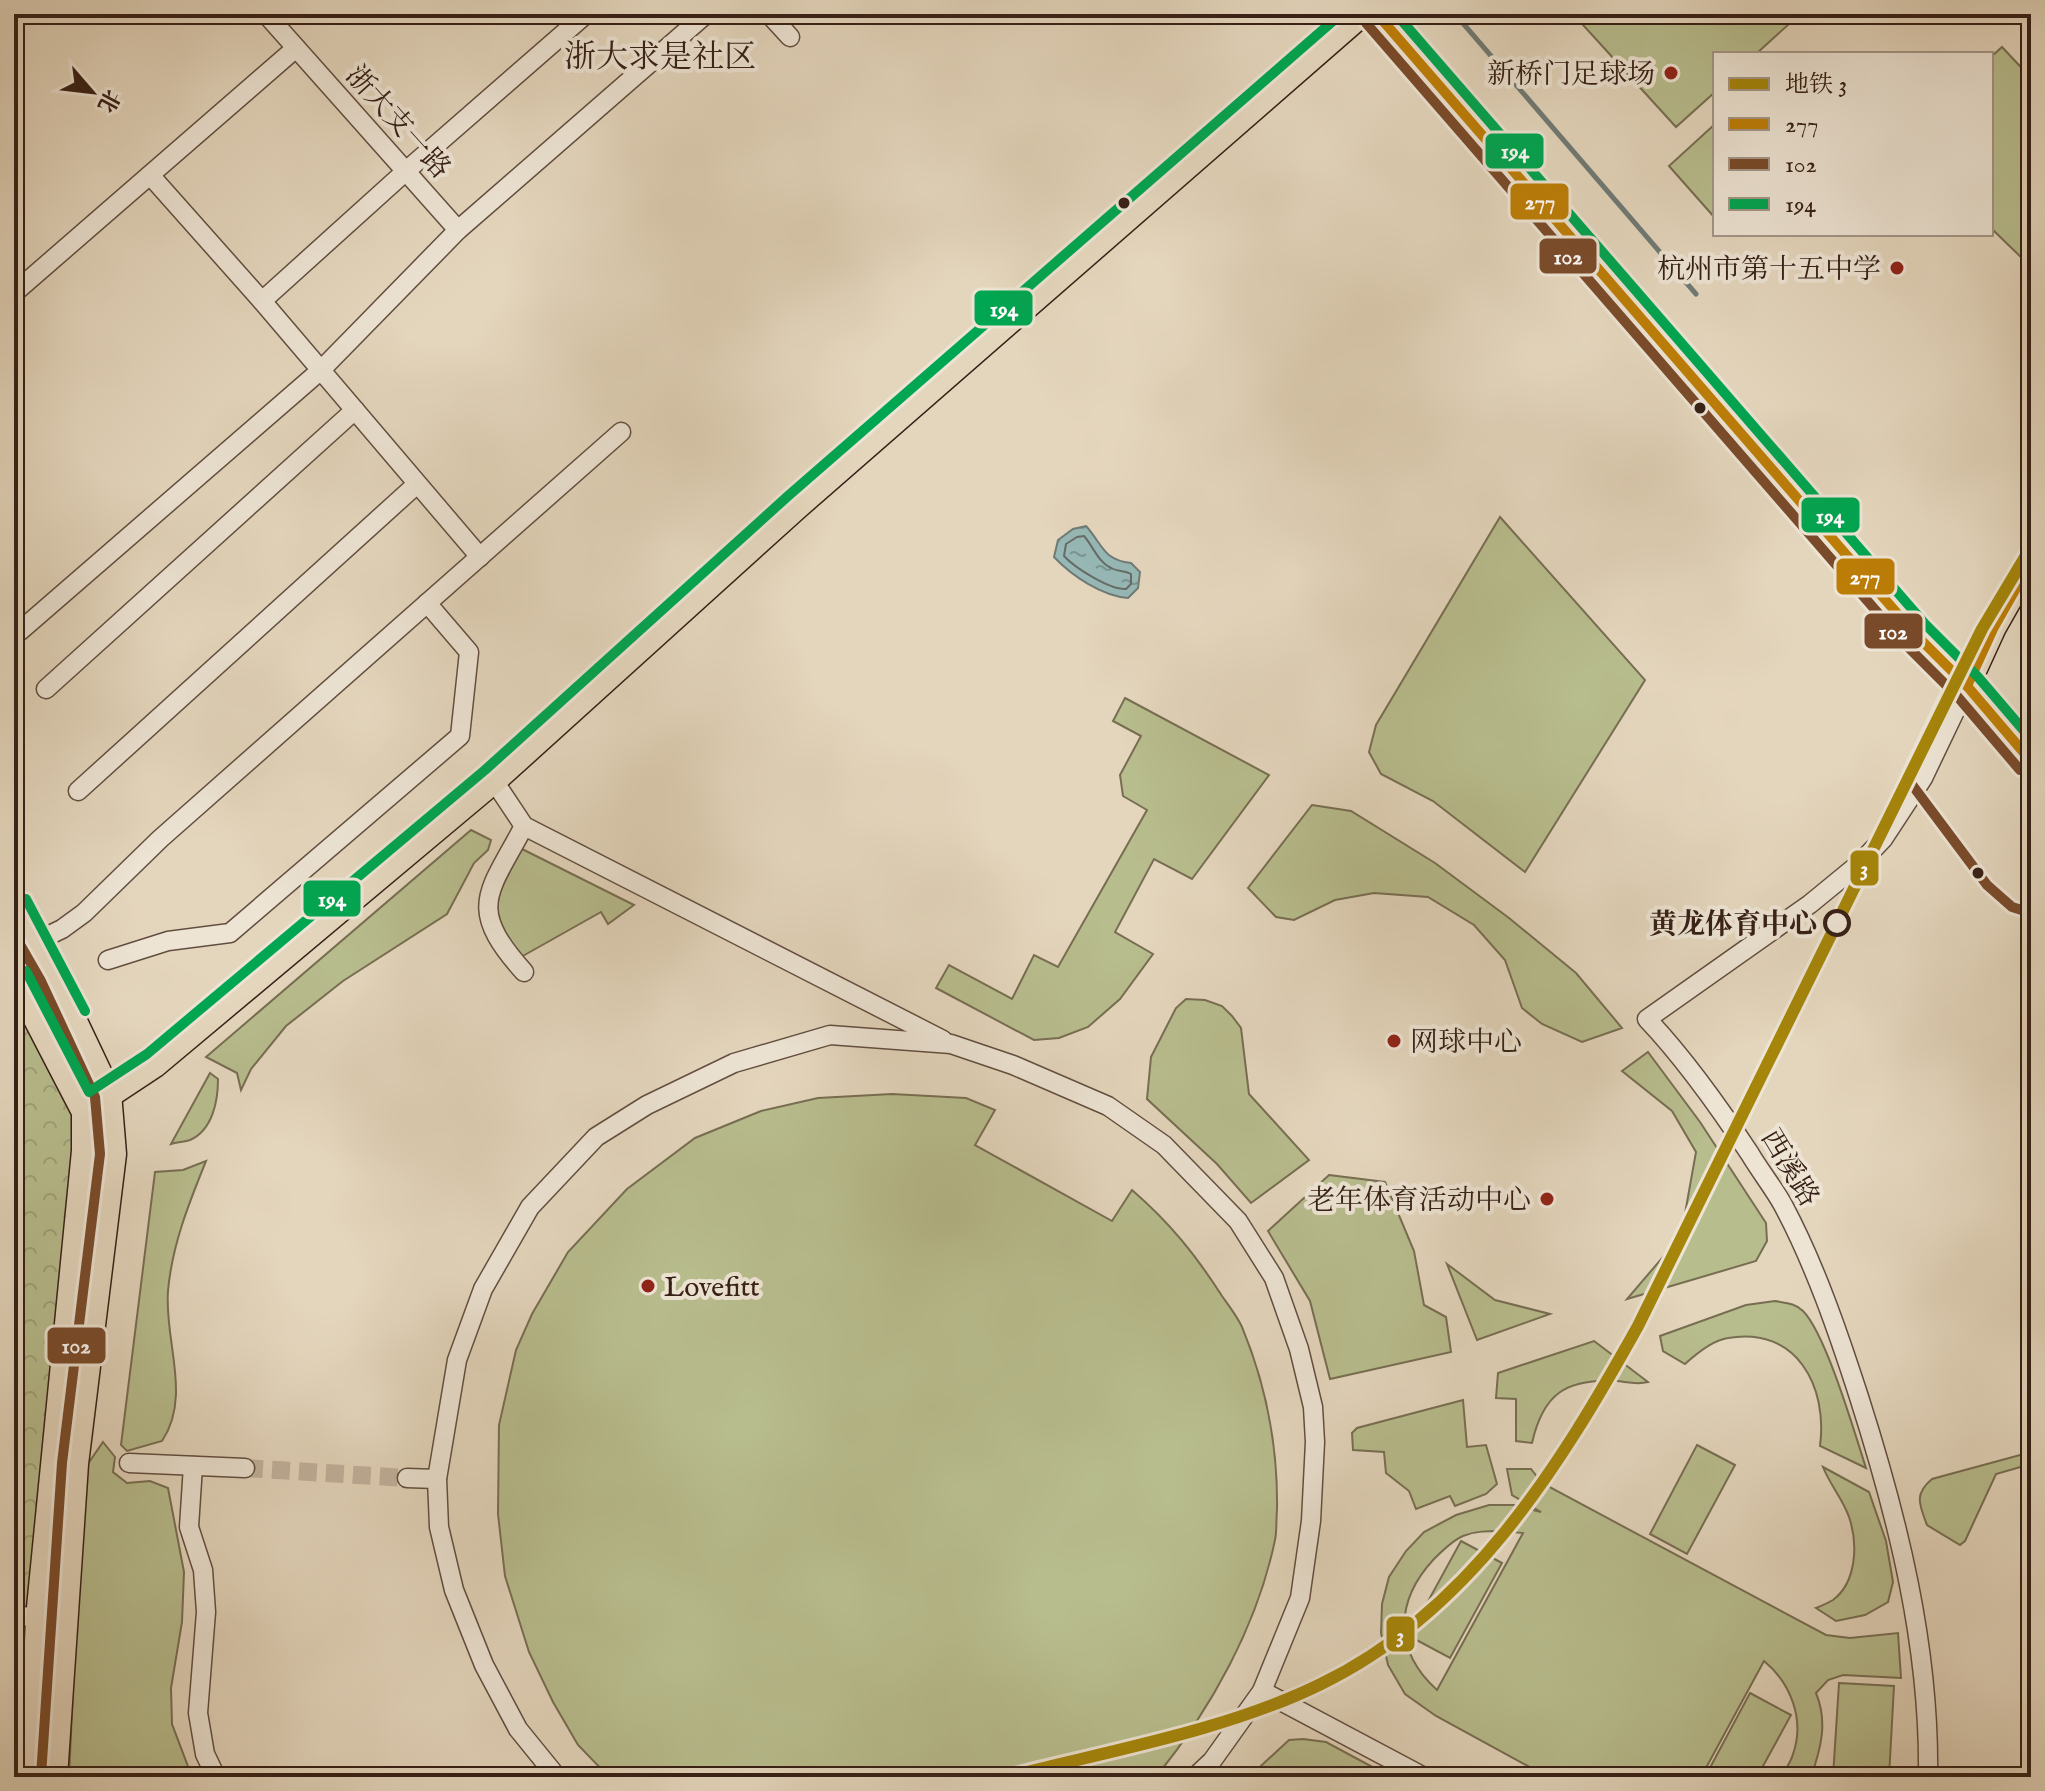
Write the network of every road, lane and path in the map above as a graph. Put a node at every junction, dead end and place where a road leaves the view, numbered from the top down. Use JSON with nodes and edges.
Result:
{"nodes":[{"id":1,"x":266,"y":14,"type":"edge"},
{"id":2,"x":586,"y":14,"type":"edge"},
{"id":3,"x":706,"y":14,"type":"edge"},
{"id":4,"x":769,"y":14,"type":"edge"},
{"id":5,"x":1362,"y":14,"type":"edge"},
{"id":6,"x":1377,"y":14,"type":"edge"},
{"id":7,"x":790,"y":37,"type":"dead end"},
{"id":8,"x":296,"y":48,"type":"junction"},
{"id":9,"x":406,"y":171,"type":"junction"},
{"id":10,"x":150,"y":175,"type":"junction"},
{"id":11,"x":458,"y":230,"type":"junction"},
{"id":12,"x":14,"y":293,"type":"edge"},
{"id":13,"x":262,"y":301,"type":"junction"},
{"id":14,"x":321,"y":370,"type":"junction"},
{"id":15,"x":355,"y":410,"type":"junction"},
{"id":16,"x":621,"y":432,"type":"dead end"},
{"id":17,"x":417,"y":484,"type":"junction"},
{"id":18,"x":480,"y":557,"type":"junction"},
{"id":19,"x":2031,"y":562,"type":"edge"},
{"id":20,"x":427,"y":603,"type":"junction"},
{"id":21,"x":20,"y":631,"type":"dead end"},
{"id":22,"x":1967,"y":686,"type":"junction"},
{"id":23,"x":46,"y":689,"type":"dead end"},
{"id":24,"x":2031,"y":761,"type":"edge"},
{"id":25,"x":494,"y":781,"type":"junction"},
{"id":26,"x":78,"y":791,"type":"dead end"},
{"id":27,"x":524,"y":826,"type":"junction"},
{"id":28,"x":14,"y":906,"type":"edge"},
{"id":29,"x":35,"y":942,"type":"junction"},
{"id":30,"x":108,"y":960,"type":"dead end"},
{"id":31,"x":524,"y":972,"type":"dead end"},
{"id":32,"x":14,"y":977,"type":"edge"},
{"id":33,"x":951,"y":1044,"type":"junction"},
{"id":34,"x":109,"y":1093,"type":"junction"},
{"id":35,"x":84,"y":1112,"type":"junction"},
{"id":36,"x":129,"y":1463,"type":"dead end"},
{"id":37,"x":193,"y":1466,"type":"junction"},
{"id":38,"x":245,"y":1468,"type":"tunnel mouth"},
{"id":39,"x":407,"y":1478,"type":"tunnel mouth"},
{"id":40,"x":437,"y":1479,"type":"junction"},
{"id":41,"x":14,"y":1615,"type":"edge"},
{"id":42,"x":38,"y":1618,"type":"junction"},
{"id":43,"x":1262,"y":1691,"type":"junction"},
{"id":44,"x":31,"y":1777,"type":"edge"},
{"id":45,"x":55,"y":1777,"type":"edge"},
{"id":46,"x":216,"y":1777,"type":"edge"},
{"id":47,"x":557,"y":1777,"type":"edge"},
{"id":48,"x":1195,"y":1777,"type":"edge"},
{"id":49,"x":1424,"y":1777,"type":"edge"},
{"id":50,"x":1928,"y":1777,"type":"edge"}],
"edges":[{"from":1,"to":8,"type":"street","name":"浙大支一路"},
{"from":2,"to":9,"type":"street"},
{"from":3,"to":11,"type":"street"},
{"from":4,"to":7,"type":"street"},
{"from":5,"to":25,"type":"main road"},
{"from":6,"to":22,"type":"main road"},
{"from":8,"to":9,"type":"street","name":"浙大支一路"},
{"from":8,"to":10,"type":"street"},
{"from":9,"to":11,"type":"street","name":"浙大支一路"},
{"from":9,"to":13,"type":"street"},
{"from":10,"to":12,"type":"street"},
{"from":10,"to":13,"type":"street"},
{"from":11,"to":14,"type":"street"},
{"from":13,"to":14,"type":"street"},
{"from":14,"to":15,"type":"street"},
{"from":14,"to":21,"type":"street"},
{"from":15,"to":17,"type":"street"},
{"from":15,"to":23,"type":"street"},
{"from":16,"to":18,"type":"street"},
{"from":17,"to":18,"type":"street"},
{"from":17,"to":26,"type":"street"},
{"from":18,"to":20,"type":"street"},
{"from":19,"to":22,"type":"main road","name":"西溪路"},
{"from":20,"to":29,"type":"street"},
{"from":20,"to":30,"type":"street"},
{"from":22,"to":24,"type":"main road"},
{"from":22,"to":50,"type":"street","name":"西溪路"},
{"from":25,"to":27,"type":"street"},
{"from":25,"to":34,"type":"main road"},
{"from":27,"to":31,"type":"street"},
{"from":27,"to":33,"type":"street"},
{"from":28,"to":29,"type":"main road"},
{"from":29,"to":34,"type":"main road"},
{"from":32,"to":35,"type":"main road"},
{"from":33,"to":40,"type":"street"},
{"from":33,"to":43,"type":"street"},
{"from":34,"to":35,"type":"main road"},
{"from":34,"to":45,"type":"main road"},
{"from":35,"to":42,"type":"main road"},
{"from":36,"to":37,"type":"street"},
{"from":37,"to":38,"type":"street"},
{"from":37,"to":46,"type":"street"},
{"from":39,"to":40,"type":"street"},
{"from":40,"to":47,"type":"street"},
{"from":41,"to":42,"type":"street"},
{"from":42,"to":44,"type":"main road"},
{"from":43,"to":48,"type":"street"},
{"from":43,"to":49,"type":"street"}]}
